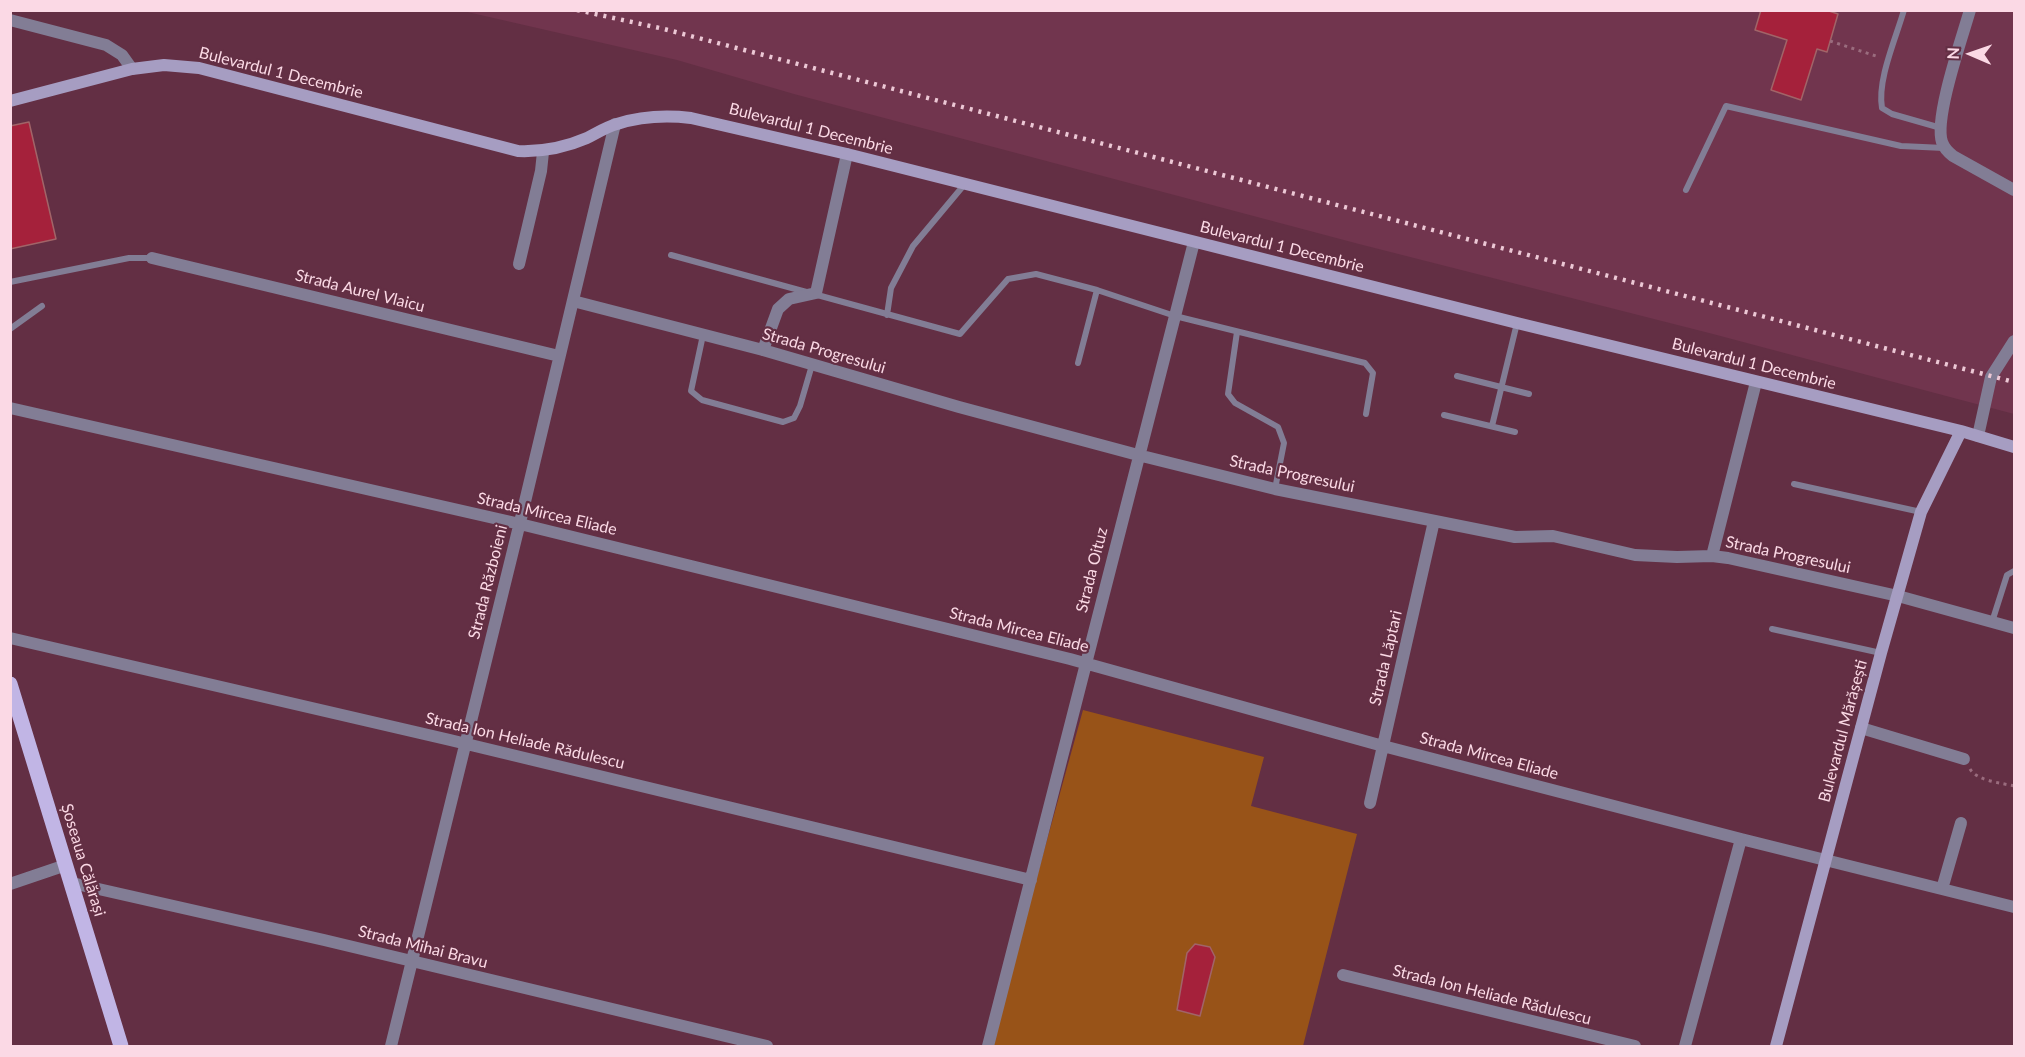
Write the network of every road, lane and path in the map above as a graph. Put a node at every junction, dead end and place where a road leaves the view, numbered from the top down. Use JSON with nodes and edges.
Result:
{"nodes":[{"id":1,"x":1904,"y":10,"type":"edge"},
{"id":2,"x":1970,"y":10,"type":"edge"},
{"id":3,"x":10,"y":20,"type":"edge"},
{"id":4,"x":1830,"y":41,"type":"dead end"},
{"id":5,"x":1889,"y":60,"type":"junction"},
{"id":6,"x":132,"y":69,"type":"junction"},
{"id":7,"x":10,"y":101,"type":"edge"},
{"id":8,"x":615,"y":124,"type":"junction"},
{"id":9,"x":1941,"y":128,"type":"junction"},
{"id":10,"x":1945,"y":148,"type":"junction"},
{"id":11,"x":543,"y":152,"type":"junction"},
{"id":12,"x":847,"y":154,"type":"junction"},
{"id":13,"x":964,"y":185,"type":"junction"},
{"id":14,"x":1686,"y":190,"type":"dead end"},
{"id":15,"x":2014,"y":190,"type":"edge"},
{"id":16,"x":1194,"y":242,"type":"junction"},
{"id":17,"x":670,"y":255,"type":"dead end"},
{"id":18,"x":152,"y":258,"type":"joint"},
{"id":19,"x":519,"y":264,"type":"dead end"},
{"id":20,"x":10,"y":282,"type":"edge"},
{"id":21,"x":1097,"y":290,"type":"junction"},
{"id":22,"x":816,"y":293,"type":"junction"},
{"id":23,"x":573,"y":301,"type":"junction"},
{"id":24,"x":42,"y":306,"type":"dead end"},
{"id":25,"x":886,"y":315,"type":"junction"},
{"id":26,"x":1175,"y":316,"type":"junction"},
{"id":27,"x":1517,"y":323,"type":"junction"},
{"id":28,"x":10,"y":329,"type":"edge"},
{"id":29,"x":1237,"y":332,"type":"junction"},
{"id":30,"x":703,"y":334,"type":"junction"},
{"id":31,"x":2014,"y":341,"type":"edge"},
{"id":32,"x":763,"y":350,"type":"junction"},
{"id":33,"x":559,"y":356,"type":"junction"},
{"id":34,"x":1078,"y":363,"type":"dead end"},
{"id":35,"x":812,"y":365,"type":"junction"},
{"id":36,"x":1457,"y":376,"type":"dead end"},
{"id":37,"x":1756,"y":382,"type":"junction"},
{"id":38,"x":1503,"y":387,"type":"junction"},
{"id":39,"x":1529,"y":394,"type":"dead end"},
{"id":40,"x":10,"y":408,"type":"edge"},
{"id":41,"x":1366,"y":414,"type":"dead end"},
{"id":42,"x":1444,"y":415,"type":"dead end"},
{"id":43,"x":1492,"y":426,"type":"junction"},
{"id":44,"x":1961,"y":431,"type":"junction"},
{"id":45,"x":1515,"y":432,"type":"dead end"},
{"id":46,"x":1978,"y":436,"type":"junction"},
{"id":47,"x":2014,"y":447,"type":"edge"},
{"id":48,"x":1138,"y":455,"type":"junction"},
{"id":49,"x":1794,"y":484,"type":"dead end"},
{"id":50,"x":1275,"y":489,"type":"junction"},
{"id":51,"x":1921,"y":512,"type":"junction"},
{"id":52,"x":1434,"y":521,"type":"junction"},
{"id":53,"x":520,"y":524,"type":"junction"},
{"id":54,"x":1712,"y":556,"type":"junction"},
{"id":55,"x":2014,"y":571,"type":"edge"},
{"id":56,"x":1898,"y":596,"type":"junction"},
{"id":57,"x":1992,"y":622,"type":"junction"},
{"id":58,"x":2014,"y":628,"type":"edge"},
{"id":59,"x":1772,"y":629,"type":"dead end"},
{"id":60,"x":10,"y":638,"type":"edge"},
{"id":61,"x":1881,"y":652,"type":"junction"},
{"id":62,"x":1084,"y":663,"type":"junction"},
{"id":63,"x":10,"y":684,"type":"edge"},
{"id":64,"x":1861,"y":728,"type":"junction"},
{"id":65,"x":465,"y":743,"type":"junction"},
{"id":66,"x":1383,"y":746,"type":"junction"},
{"id":67,"x":1964,"y":759,"type":"joint"},
{"id":68,"x":2014,"y":786,"type":"edge"},
{"id":69,"x":1370,"y":803,"type":"dead end"},
{"id":70,"x":1960,"y":823,"type":"dead end"},
{"id":71,"x":1741,"y":839,"type":"junction"},
{"id":72,"x":1825,"y":859,"type":"junction"},
{"id":73,"x":66,"y":865,"type":"junction"},
{"id":74,"x":1031,"y":880,"type":"junction"},
{"id":75,"x":72,"y":883,"type":"junction"},
{"id":76,"x":10,"y":884,"type":"edge"},
{"id":77,"x":1942,"y":889,"type":"junction"},
{"id":78,"x":2014,"y":907,"type":"edge"},
{"id":79,"x":411,"y":961,"type":"junction"},
{"id":80,"x":1342,"y":975,"type":"dead end"},
{"id":81,"x":122,"y":1047,"type":"edge"},
{"id":82,"x":390,"y":1047,"type":"edge"},
{"id":83,"x":767,"y":1047,"type":"edge"},
{"id":84,"x":988,"y":1047,"type":"edge"},
{"id":85,"x":1635,"y":1047,"type":"edge"},
{"id":86,"x":1685,"y":1047,"type":"edge"},
{"id":87,"x":1776,"y":1047,"type":"edge"}],
"edges":[{"from":1,"to":5,"type":"lane"},
{"from":2,"to":9,"type":"street"},
{"from":3,"to":6,"type":"street"},
{"from":4,"to":5,"type":"path"},
{"from":5,"to":9,"type":"lane"},
{"from":6,"to":7,"type":"street","name":"Bulevardul 1 Decembrie"},
{"from":6,"to":11,"type":"street","name":"Bulevardul 1 Decembrie"},
{"from":8,"to":11,"type":"street","name":"Bulevardul 1 Decembrie"},
{"from":8,"to":12,"type":"street","name":"Bulevardul 1 Decembrie"},
{"from":8,"to":23,"type":"street","name":"Strada Războieni"},
{"from":9,"to":10,"type":"street"},
{"from":10,"to":14,"type":"lane"},
{"from":10,"to":15,"type":"street"},
{"from":11,"to":19,"type":"street"},
{"from":12,"to":13,"type":"street","name":"Bulevardul 1 Decembrie"},
{"from":12,"to":22,"type":"street"},
{"from":13,"to":16,"type":"street","name":"Bulevardul 1 Decembrie"},
{"from":13,"to":25,"type":"lane"},
{"from":16,"to":26,"type":"street","name":"Strada Oituz"},
{"from":16,"to":27,"type":"street","name":"Bulevardul 1 Decembrie"},
{"from":17,"to":22,"type":"lane"},
{"from":18,"to":20,"type":"lane"},
{"from":18,"to":33,"type":"street","name":"Strada Aurel Vlaicu"},
{"from":21,"to":25,"type":"lane"},
{"from":21,"to":26,"type":"lane"},
{"from":21,"to":34,"type":"lane"},
{"from":22,"to":25,"type":"lane"},
{"from":22,"to":32,"type":"street"},
{"from":23,"to":30,"type":"street","name":"Strada Progresului"},
{"from":23,"to":33,"type":"street","name":"Strada Războieni"},
{"from":24,"to":28,"type":"lane"},
{"from":26,"to":29,"type":"lane"},
{"from":26,"to":48,"type":"street","name":"Strada Oituz"},
{"from":27,"to":37,"type":"street","name":"Bulevardul 1 Decembrie"},
{"from":27,"to":38,"type":"lane"},
{"from":29,"to":41,"type":"lane"},
{"from":29,"to":50,"type":"lane"},
{"from":30,"to":32,"type":"street","name":"Strada Progresului"},
{"from":30,"to":35,"type":"lane"},
{"from":31,"to":46,"type":"street"},
{"from":32,"to":35,"type":"street","name":"Strada Progresului"},
{"from":33,"to":53,"type":"street","name":"Strada Războieni"},
{"from":35,"to":48,"type":"street","name":"Strada Progresului"},
{"from":36,"to":38,"type":"lane"},
{"from":37,"to":44,"type":"street","name":"Bulevardul 1 Decembrie"},
{"from":37,"to":54,"type":"street"},
{"from":38,"to":39,"type":"lane"},
{"from":38,"to":43,"type":"lane"},
{"from":40,"to":53,"type":"street","name":"Strada Mircea Eliade"},
{"from":42,"to":43,"type":"lane"},
{"from":43,"to":45,"type":"lane"},
{"from":44,"to":46,"type":"street","name":"Bulevardul 1 Decembrie"},
{"from":44,"to":51,"type":"street","name":"Bulevardul Mărășești"},
{"from":46,"to":47,"type":"street","name":"Bulevardul 1 Decembrie"},
{"from":48,"to":50,"type":"street","name":"Strada Progresului"},
{"from":48,"to":62,"type":"street","name":"Strada Oituz"},
{"from":49,"to":51,"type":"lane"},
{"from":50,"to":52,"type":"street","name":"Strada Progresului"},
{"from":51,"to":56,"type":"street","name":"Bulevardul Mărășești"},
{"from":52,"to":54,"type":"street","name":"Strada Progresului"},
{"from":52,"to":66,"type":"street","name":"Strada Lăptari"},
{"from":53,"to":62,"type":"street","name":"Strada Mircea Eliade"},
{"from":53,"to":65,"type":"street","name":"Strada Războieni"},
{"from":54,"to":56,"type":"street","name":"Strada Progresului"},
{"from":55,"to":57,"type":"lane"},
{"from":56,"to":57,"type":"street","name":"Strada Progresului"},
{"from":56,"to":61,"type":"street","name":"Bulevardul Mărășești"},
{"from":57,"to":58,"type":"street","name":"Strada Progresului"},
{"from":59,"to":61,"type":"lane"},
{"from":60,"to":65,"type":"street","name":"Strada Ion Heliade Rădulescu"},
{"from":61,"to":64,"type":"street","name":"Bulevardul Mărășești"},
{"from":62,"to":66,"type":"street","name":"Strada Mircea Eliade"},
{"from":62,"to":74,"type":"street","name":"Strada Oituz"},
{"from":63,"to":73,"type":"main road","name":"Șoseaua Călărași"},
{"from":64,"to":67,"type":"street"},
{"from":64,"to":72,"type":"street","name":"Bulevardul Mărășești"},
{"from":65,"to":74,"type":"street","name":"Strada Ion Heliade Rădulescu"},
{"from":65,"to":79,"type":"street","name":"Strada Războieni"},
{"from":66,"to":69,"type":"street","name":"Strada Lăptari"},
{"from":66,"to":71,"type":"street","name":"Strada Mircea Eliade"},
{"from":67,"to":68,"type":"path"},
{"from":70,"to":77,"type":"street"},
{"from":71,"to":72,"type":"street","name":"Strada Mircea Eliade"},
{"from":71,"to":86,"type":"street"},
{"from":72,"to":77,"type":"street","name":"Strada Mircea Eliade"},
{"from":72,"to":87,"type":"street","name":"Bulevardul Mărășești"},
{"from":73,"to":75,"type":"main road","name":"Șoseaua Călărași"},
{"from":73,"to":76,"type":"street"},
{"from":74,"to":84,"type":"street","name":"Strada Oituz"},
{"from":75,"to":79,"type":"street","name":"Strada Mihai Bravu"},
{"from":75,"to":81,"type":"main road","name":"Șoseaua Călărași"},
{"from":77,"to":78,"type":"street","name":"Strada Mircea Eliade"},
{"from":79,"to":82,"type":"street","name":"Strada Războieni"},
{"from":79,"to":83,"type":"street","name":"Strada Mihai Bravu"},
{"from":80,"to":85,"type":"street","name":"Strada Ion Heliade Rădulescu"}]}
